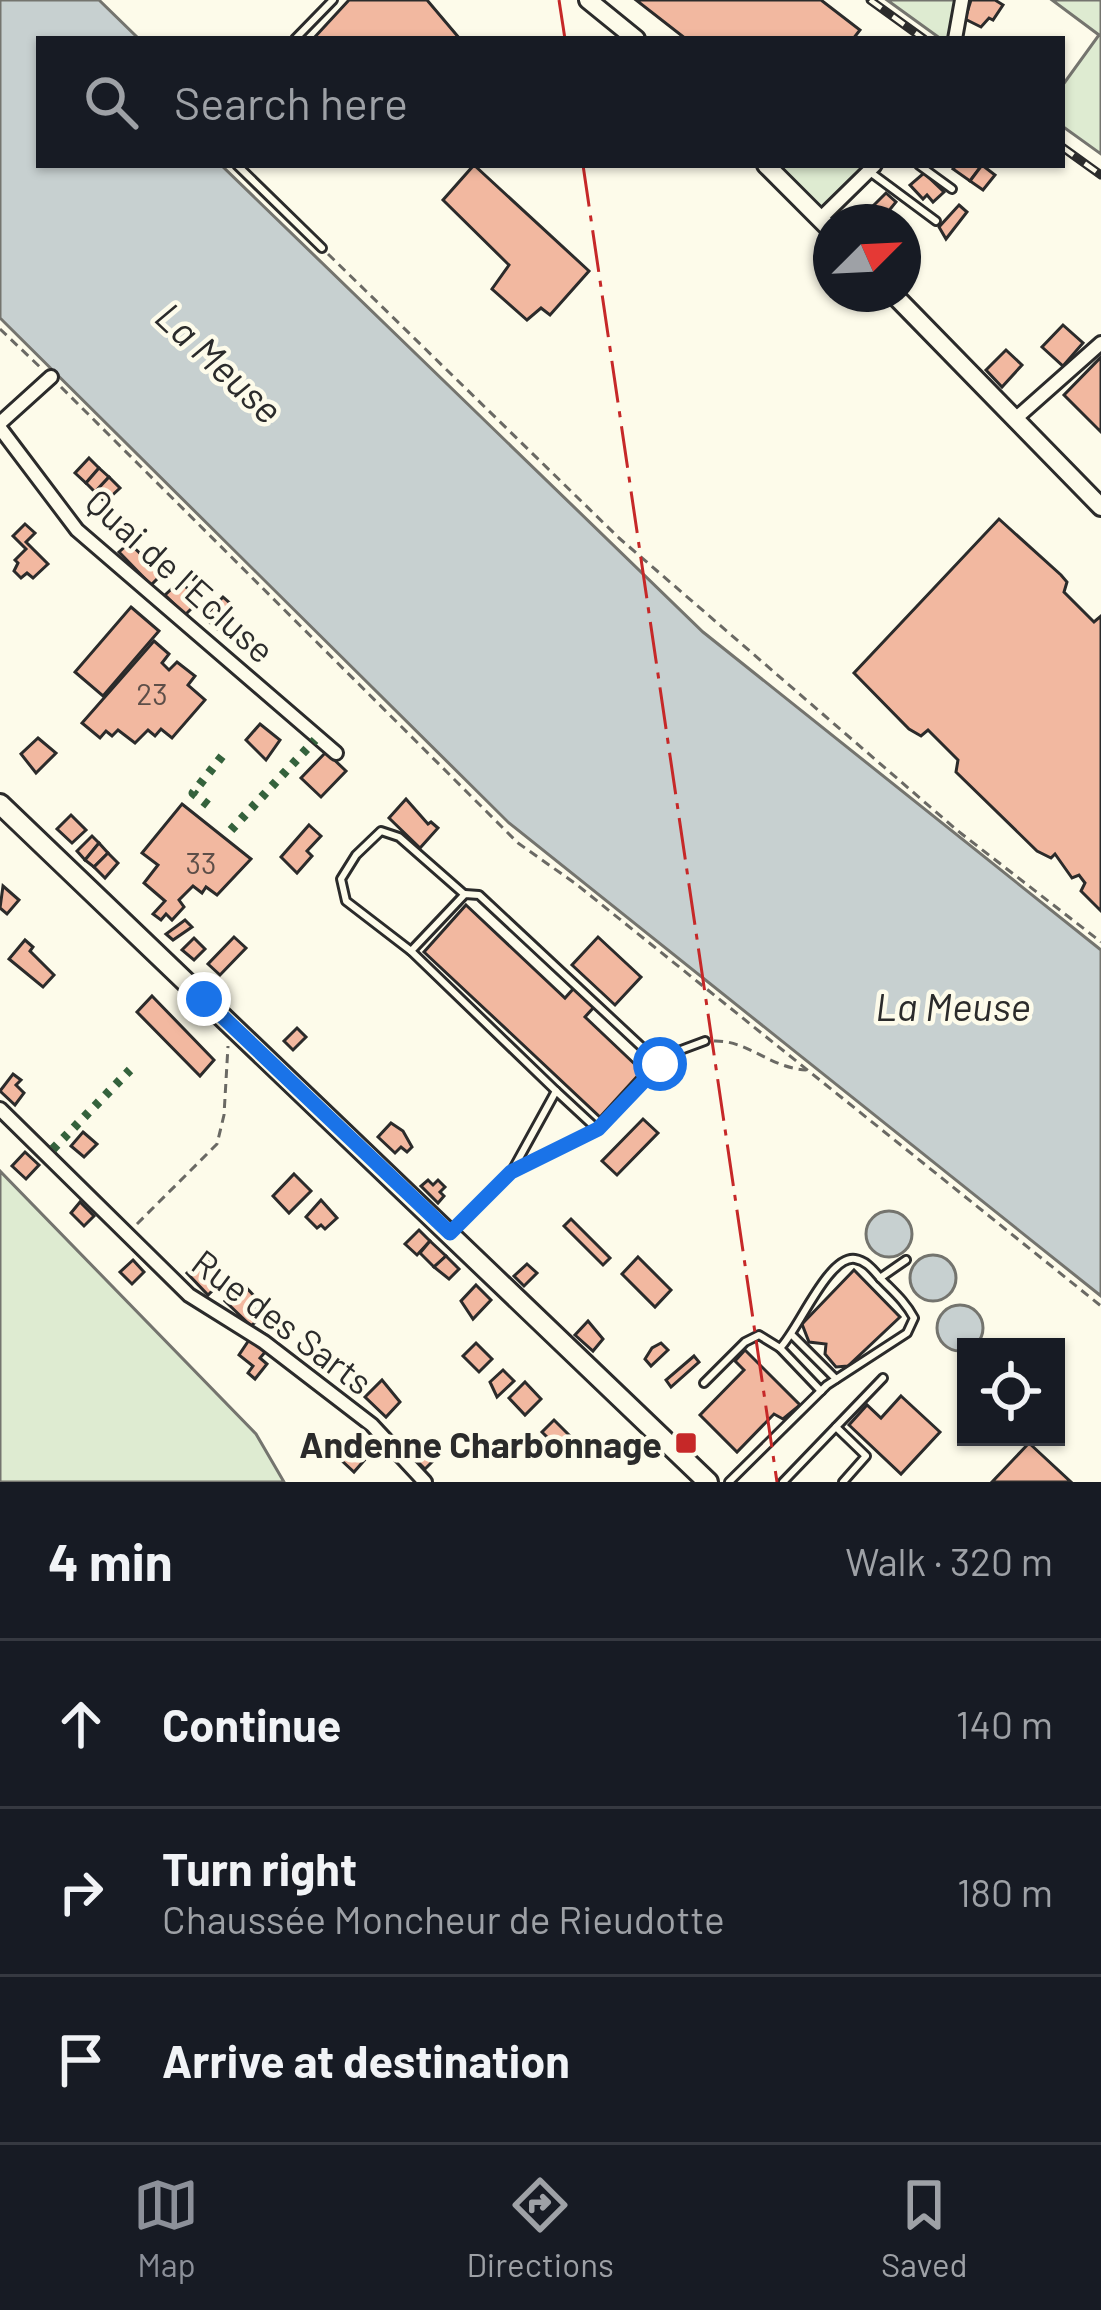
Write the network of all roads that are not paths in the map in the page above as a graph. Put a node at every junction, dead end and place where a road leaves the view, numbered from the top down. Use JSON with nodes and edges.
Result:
{"nodes":[{"id":1,"x":333,"y":0,"type":"edge"},
{"id":2,"x":588,"y":0,"type":"edge"},
{"id":3,"x":962,"y":0,"type":"edge"},
{"id":4,"x":298,"y":36,"type":"edge"},
{"id":5,"x":632,"y":36,"type":"edge"},
{"id":6,"x":956,"y":36,"type":"edge"},
{"id":7,"x":240,"y":168,"type":"edge"},
{"id":8,"x":769,"y":168,"type":"edge"},
{"id":9,"x":872,"y":168,"type":"edge"},
{"id":10,"x":923,"y":168,"type":"edge"},
{"id":11,"x":952,"y":189,"type":"dead end"},
{"id":12,"x":842,"y":204,"type":"edge"},
{"id":13,"x":813,"y":211,"type":"edge"},
{"id":14,"x":936,"y":221,"type":"dead end"},
{"id":15,"x":322,"y":248,"type":"road end"},
{"id":16,"x":910,"y":312,"type":"edge"},
{"id":17,"x":1101,"y":343,"type":"edge"},
{"id":18,"x":51,"y":377,"type":"road end"},
{"id":19,"x":1014,"y":420,"type":"junction"},
{"id":20,"x":0,"y":426,"type":"edge"},
{"id":21,"x":1101,"y":507,"type":"edge"},
{"id":22,"x":336,"y":753,"type":"dead end"},
{"id":23,"x":0,"y":804,"type":"edge"},
{"id":24,"x":465,"y":894,"type":"junction"},
{"id":25,"x":411,"y":951,"type":"junction"},
{"id":26,"x":705,"y":1041,"type":"road end"},
{"id":27,"x":660,"y":1064,"type":"junction"},
{"id":28,"x":556,"y":1091,"type":"junction"},
{"id":29,"x":0,"y":1109,"type":"edge"},
{"id":30,"x":598,"y":1129,"type":"junction"},
{"id":31,"x":511,"y":1172,"type":"junction"},
{"id":32,"x":450,"y":1233,"type":"junction"},
{"id":33,"x":906,"y":1260,"type":"dead end"},
{"id":34,"x":880,"y":1278,"type":"junction"},
{"id":35,"x":914,"y":1318,"type":"junction"},
{"id":36,"x":928,"y":1321,"type":"dead end"},
{"id":37,"x":793,"y":1336,"type":"junction"},
{"id":38,"x":780,"y":1348,"type":"junction"},
{"id":39,"x":883,"y":1378,"type":"dead end"},
{"id":40,"x":836,"y":1379,"type":"junction"},
{"id":41,"x":704,"y":1383,"type":"dead end"},
{"id":42,"x":821,"y":1391,"type":"junction"},
{"id":43,"x":836,"y":1427,"type":"junction"},
{"id":44,"x":425,"y":1482,"type":"edge"},
{"id":45,"x":708,"y":1482,"type":"edge"},
{"id":46,"x":729,"y":1482,"type":"edge"},
{"id":47,"x":783,"y":1482,"type":"edge"},
{"id":48,"x":842,"y":1482,"type":"edge"}],
"edges":[{"from":1,"to":4,"type":"lane"},
{"from":2,"to":5,"type":"main road"},
{"from":3,"to":6,"type":"street"},
{"from":7,"to":15,"type":"lane"},
{"from":8,"to":13,"type":"main road"},
{"from":9,"to":12,"type":"street"},
{"from":9,"to":14,"type":"lane"},
{"from":10,"to":11,"type":"lane"},
{"from":16,"to":19,"type":"main road"},
{"from":17,"to":19,"type":"street"},
{"from":18,"to":20,"type":"street"},
{"from":19,"to":21,"type":"main road"},
{"from":20,"to":22,"type":"street","name":"Quai de l'Ecluse"},
{"from":23,"to":32,"type":"main road"},
{"from":24,"to":25,"type":"lane"},
{"from":24,"to":25,"type":"lane"},
{"from":24,"to":27,"type":"lane"},
{"from":25,"to":28,"type":"lane"},
{"from":26,"to":27,"type":"lane"},
{"from":27,"to":30,"type":"lane"},
{"from":28,"to":30,"type":"lane"},
{"from":28,"to":31,"type":"lane"},
{"from":29,"to":44,"type":"street","name":"Rue des Sarts"},
{"from":30,"to":31,"type":"lane"},
{"from":31,"to":32,"type":"lane"},
{"from":32,"to":45,"type":"main road"},
{"from":33,"to":34,"type":"lane"},
{"from":34,"to":35,"type":"lane"},
{"from":34,"to":37,"type":"lane"},
{"from":35,"to":36,"type":"lane"},
{"from":35,"to":40,"type":"lane"},
{"from":37,"to":38,"type":"lane"},
{"from":37,"to":40,"type":"lane"},
{"from":38,"to":41,"type":"lane"},
{"from":38,"to":42,"type":"lane"},
{"from":39,"to":43,"type":"lane"},
{"from":40,"to":42,"type":"lane"},
{"from":42,"to":46,"type":"lane"},
{"from":43,"to":47,"type":"lane"},
{"from":43,"to":48,"type":"lane"}]}
